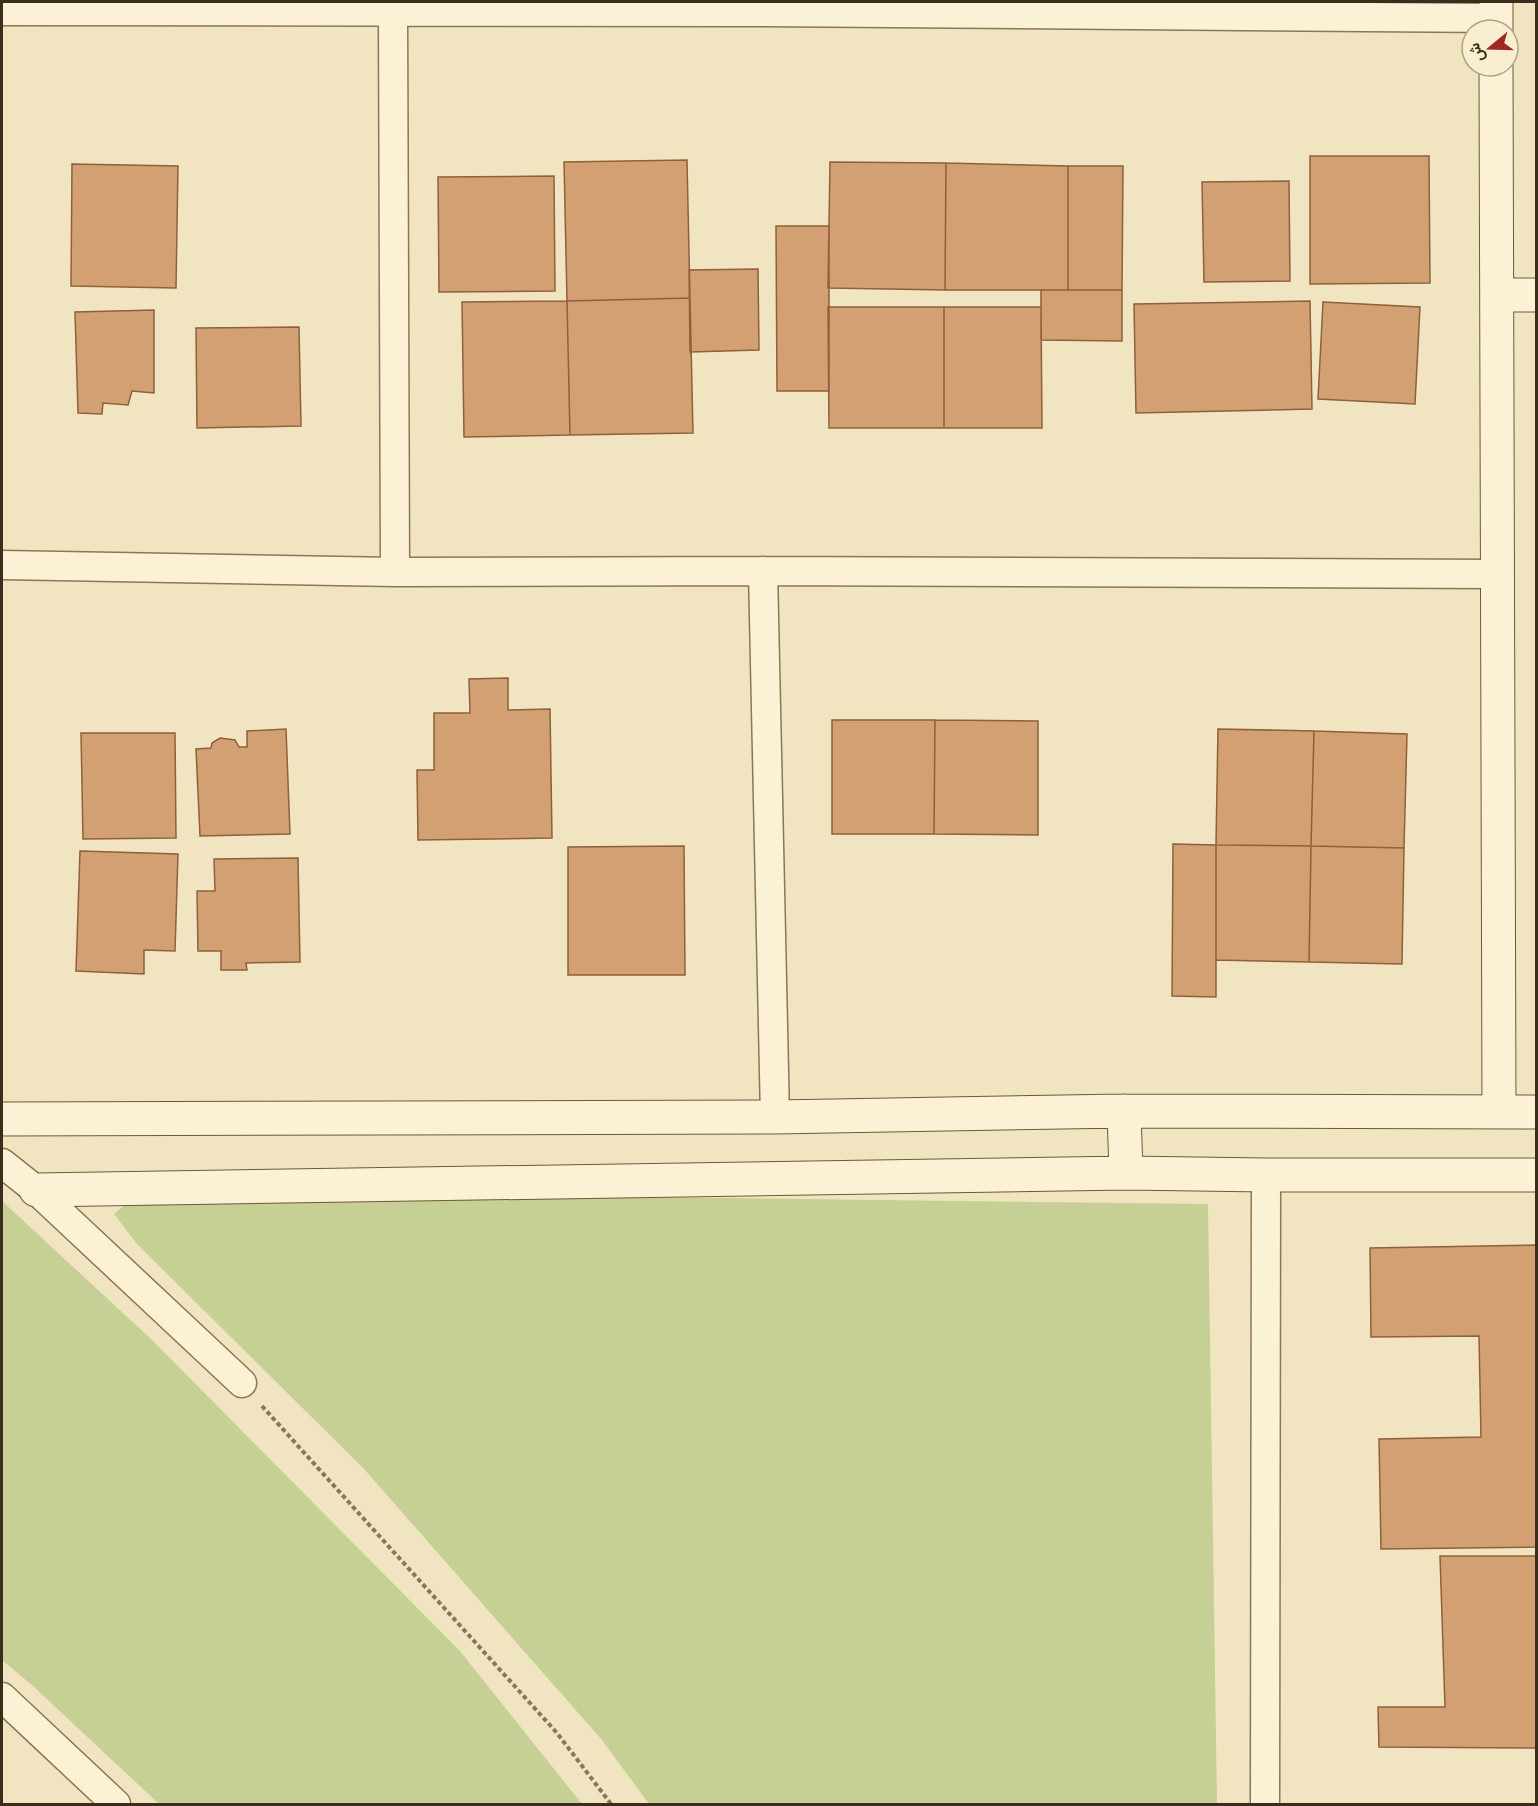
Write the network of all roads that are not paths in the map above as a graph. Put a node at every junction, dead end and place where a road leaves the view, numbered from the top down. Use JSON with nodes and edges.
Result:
{"nodes":[{"id":1,"x":760,"y":7,"type":"edge"},
{"id":2,"x":2,"y":11,"type":"edge"},
{"id":3,"x":393,"y":11,"type":"junction"},
{"id":4,"x":1496,"y":16,"type":"edge"},
{"id":5,"x":1496,"y":78,"type":"edge"},
{"id":6,"x":1497,"y":295,"type":"junction"},
{"id":7,"x":1536,"y":295,"type":"edge"},
{"id":8,"x":2,"y":565,"type":"edge"},
{"id":9,"x":763,"y":571,"type":"junction"},
{"id":10,"x":395,"y":572,"type":"junction"},
{"id":11,"x":1497,"y":574,"type":"junction"},
{"id":12,"x":1124,"y":1111,"type":"junction"},
{"id":13,"x":1499,"y":1111,"type":"junction"},
{"id":14,"x":1536,"y":1112,"type":"edge"},
{"id":15,"x":775,"y":1117,"type":"junction"},
{"id":16,"x":2,"y":1119,"type":"edge"},
{"id":17,"x":2,"y":1163,"type":"edge"},
{"id":18,"x":1126,"y":1173,"type":"junction"},
{"id":19,"x":1266,"y":1175,"type":"junction"},
{"id":20,"x":1536,"y":1176,"type":"edge"},
{"id":21,"x":36,"y":1190,"type":"junction"},
{"id":22,"x":242,"y":1383,"type":"road end"},
{"id":23,"x":2,"y":1696,"type":"edge"},
{"id":24,"x":116,"y":1804,"type":"edge"},
{"id":25,"x":1265,"y":1804,"type":"edge"}],
"edges":[{"from":1,"to":3,"type":"street"},
{"from":1,"to":4,"type":"street"},
{"from":2,"to":3,"type":"street"},
{"from":3,"to":10,"type":"street"},
{"from":5,"to":6,"type":"street"},
{"from":6,"to":7,"type":"street"},
{"from":6,"to":11,"type":"street"},
{"from":8,"to":10,"type":"street"},
{"from":9,"to":10,"type":"street"},
{"from":9,"to":11,"type":"street"},
{"from":9,"to":15,"type":"street"},
{"from":11,"to":13,"type":"street"},
{"from":12,"to":13,"type":"street"},
{"from":12,"to":15,"type":"street"},
{"from":12,"to":18,"type":"street"},
{"from":13,"to":14,"type":"street"},
{"from":15,"to":16,"type":"street"},
{"from":17,"to":21,"type":"street"},
{"from":18,"to":19,"type":"street"},
{"from":18,"to":21,"type":"street"},
{"from":19,"to":20,"type":"street"},
{"from":19,"to":25,"type":"street"},
{"from":21,"to":22,"type":"street"},
{"from":23,"to":24,"type":"street"}]}
